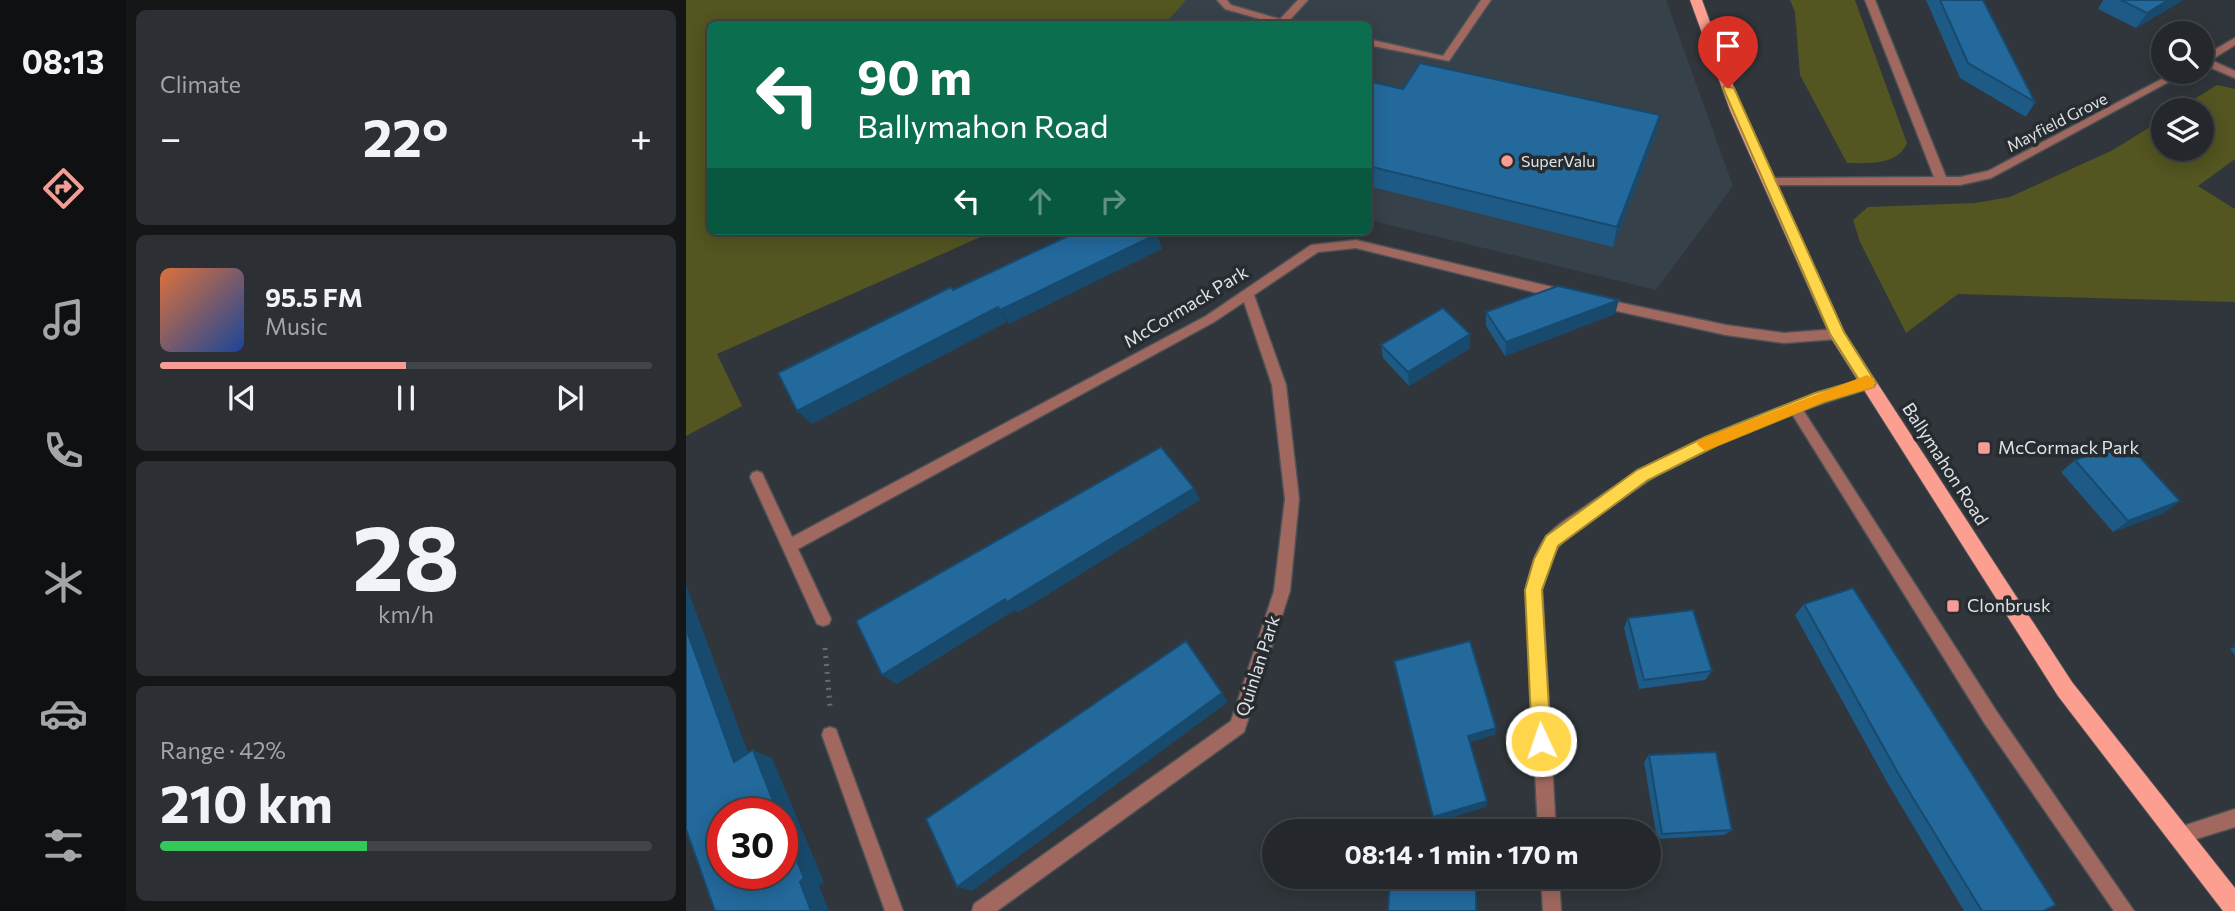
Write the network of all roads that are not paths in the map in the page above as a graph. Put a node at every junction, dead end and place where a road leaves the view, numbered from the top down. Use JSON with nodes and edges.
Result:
{"nodes":[{"id":1,"x":1223,"y":0,"type":"edge"},
{"id":2,"x":1303,"y":0,"type":"edge"},
{"id":3,"x":1486,"y":0,"type":"edge"},
{"id":4,"x":1696,"y":0,"type":"edge"},
{"id":5,"x":1870,"y":0,"type":"edge"},
{"id":6,"x":1273,"y":21,"type":"edge"},
{"id":7,"x":1286,"y":21,"type":"edge"},
{"id":8,"x":2235,"y":41,"type":"edge"},
{"id":9,"x":1372,"y":43,"type":"edge"},
{"id":10,"x":2214,"y":53,"type":"edge"},
{"id":11,"x":2214,"y":65,"type":"edge"},
{"id":12,"x":2235,"y":75,"type":"edge"},
{"id":13,"x":2160,"y":84,"type":"edge"},
{"id":14,"x":1941,"y":180,"type":"junction"},
{"id":15,"x":1769,"y":182,"type":"junction"},
{"id":16,"x":1248,"y":296,"type":"junction"},
{"id":17,"x":1837,"y":334,"type":"junction"},
{"id":18,"x":1868,"y":383,"type":"junction"},
{"id":19,"x":1795,"y":408,"type":"junction"},
{"id":20,"x":757,"y":477,"type":"dead end"},
{"id":21,"x":788,"y":547,"type":"junction"},
{"id":22,"x":822,"y":619,"type":"road end"},
{"id":23,"x":830,"y":735,"type":"road end"},
{"id":24,"x":2235,"y":818,"type":"edge"},
{"id":25,"x":1546,"y":819,"type":"edge"},
{"id":26,"x":2180,"y":835,"type":"junction"},
{"id":27,"x":1551,"y":889,"type":"edge"},
{"id":28,"x":2235,"y":907,"type":"edge"},
{"id":29,"x":894,"y":911,"type":"edge"},
{"id":30,"x":981,"y":911,"type":"edge"},
{"id":31,"x":1552,"y":911,"type":"edge"},
{"id":32,"x":2125,"y":911,"type":"edge"}],
"edges":[{"from":1,"to":6,"type":"street"},
{"from":2,"to":7,"type":"street"},
{"from":3,"to":9,"type":"street"},
{"from":4,"to":15,"type":"main road","name":"Ballymahon Road"},
{"from":5,"to":14,"type":"street"},
{"from":8,"to":10,"type":"street"},
{"from":11,"to":12,"type":"street"},
{"from":13,"to":14,"type":"street","name":"Mayfield Grove"},
{"from":14,"to":15,"type":"street","name":"Mayfield Grove"},
{"from":15,"to":17,"type":"main road","name":"Ballymahon Road"},
{"from":16,"to":17,"type":"street","name":"McCormack Park"},
{"from":16,"to":21,"type":"street","name":"McCormack Park"},
{"from":16,"to":30,"type":"street","name":"Quinlan Park"},
{"from":17,"to":18,"type":"main road","name":"Ballymahon Road"},
{"from":18,"to":19,"type":"street"},
{"from":18,"to":26,"type":"main road","name":"Ballymahon Road"},
{"from":19,"to":25,"type":"street"},
{"from":19,"to":32,"type":"street"},
{"from":20,"to":21,"type":"street"},
{"from":21,"to":22,"type":"street"},
{"from":23,"to":29,"type":"street"},
{"from":24,"to":26,"type":"street"},
{"from":26,"to":28,"type":"main road","name":"Ballymahon Road"},
{"from":27,"to":31,"type":"street"}]}
